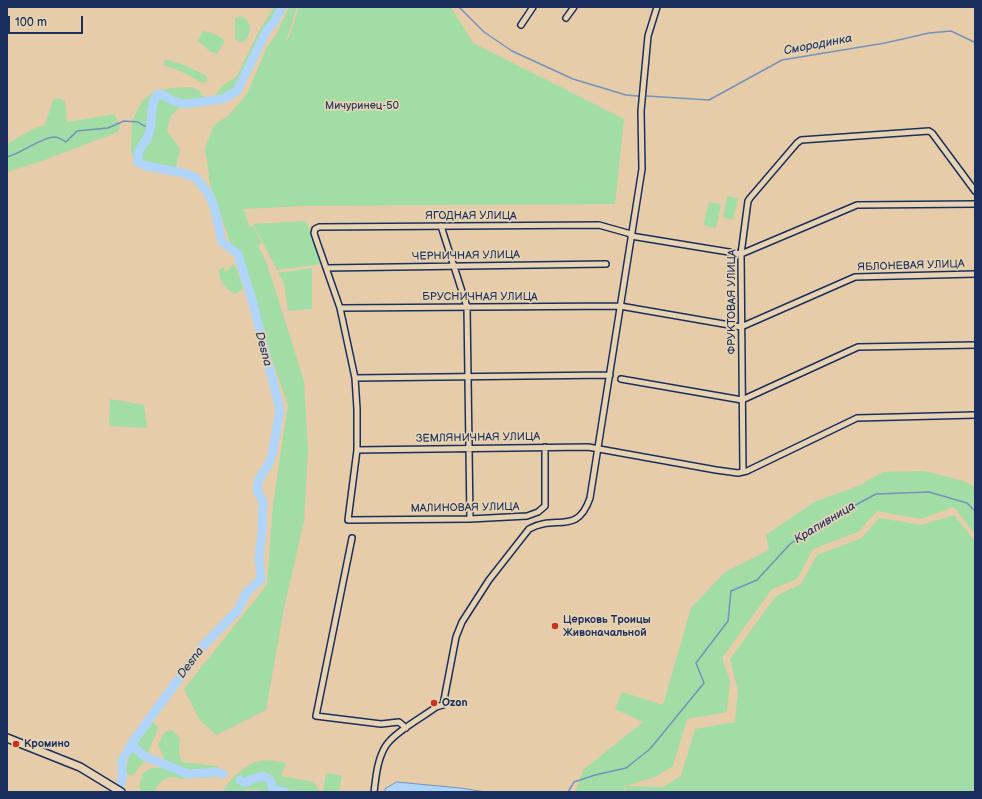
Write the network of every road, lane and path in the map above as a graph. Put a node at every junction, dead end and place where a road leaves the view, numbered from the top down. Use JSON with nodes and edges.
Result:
{"nodes":[{"id":1,"x":533,"y":7,"type":"edge"},
{"id":2,"x":574,"y":7,"type":"edge"},
{"id":3,"x":657,"y":7,"type":"edge"},
{"id":4,"x":566,"y":18,"type":"dead end"},
{"id":5,"x":521,"y":25,"type":"dead end"},
{"id":6,"x":975,"y":191,"type":"edge"},
{"id":7,"x":975,"y":204,"type":"edge"},
{"id":8,"x":441,"y":226,"type":"junction"},
{"id":9,"x":631,"y":235,"type":"junction"},
{"id":10,"x":741,"y":254,"type":"junction"},
{"id":11,"x":606,"y":264,"type":"dead end"},
{"id":12,"x":454,"y":267,"type":"junction"},
{"id":13,"x":326,"y":268,"type":"junction"},
{"id":14,"x":975,"y":274,"type":"edge"},
{"id":15,"x":620,"y":306,"type":"junction"},
{"id":16,"x":466,"y":307,"type":"junction"},
{"id":17,"x":340,"y":308,"type":"junction"},
{"id":18,"x":741,"y":327,"type":"junction"},
{"id":19,"x":975,"y":345,"type":"edge"},
{"id":20,"x":610,"y":375,"type":"junction"},
{"id":21,"x":468,"y":377,"type":"junction"},
{"id":22,"x":355,"y":378,"type":"junction"},
{"id":23,"x":621,"y":379,"type":"dead end"},
{"id":24,"x":742,"y":400,"type":"junction"},
{"id":25,"x":975,"y":415,"type":"edge"},
{"id":26,"x":545,"y":447,"type":"junction"},
{"id":27,"x":469,"y":448,"type":"junction"},
{"id":28,"x":598,"y":449,"type":"junction"},
{"id":29,"x":357,"y":450,"type":"junction"},
{"id":30,"x":743,"y":472,"type":"junction"},
{"id":31,"x":470,"y":519,"type":"junction"},
{"id":32,"x":352,"y":538,"type":"dead end"},
{"id":33,"x":406,"y":728,"type":"junction"},
{"id":34,"x":7,"y":738,"type":"edge"},
{"id":35,"x":121,"y":792,"type":"edge"},
{"id":36,"x":374,"y":792,"type":"edge"}],
"edges":[{"from":1,"to":5,"type":"street"},
{"from":2,"to":4,"type":"street"},
{"from":3,"to":9,"type":"street"},
{"from":6,"to":10,"type":"street","name":"ФРУКТОВАЯ УЛИЦА"},
{"from":7,"to":10,"type":"street"},
{"from":8,"to":9,"type":"street","name":"ЯГОДНАЯ УЛИЦА"},
{"from":8,"to":12,"type":"street"},
{"from":8,"to":13,"type":"street","name":"ЯГОДНАЯ УЛИЦА"},
{"from":9,"to":10,"type":"street","name":"ЯГОДНАЯ УЛИЦА"},
{"from":9,"to":15,"type":"street"},
{"from":10,"to":18,"type":"street","name":"ФРУКТОВАЯ УЛИЦА"},
{"from":11,"to":12,"type":"street","name":"ЧЕРНИЧНАЯ УЛИЦА"},
{"from":12,"to":13,"type":"street","name":"ЧЕРНИЧНАЯ УЛИЦА"},
{"from":12,"to":16,"type":"street"},
{"from":13,"to":17,"type":"street"},
{"from":14,"to":18,"type":"street","name":"ЯБЛОНЕВАЯ УЛИЦА"},
{"from":15,"to":16,"type":"street","name":"БРУСНИЧНАЯ УЛИЦА"},
{"from":15,"to":18,"type":"street"},
{"from":15,"to":20,"type":"street"},
{"from":16,"to":17,"type":"street","name":"БРУСНИЧНАЯ УЛИЦА"},
{"from":16,"to":21,"type":"street"},
{"from":17,"to":22,"type":"street"},
{"from":18,"to":24,"type":"street","name":"ФРУКТОВАЯ УЛИЦА"},
{"from":19,"to":24,"type":"street"},
{"from":20,"to":21,"type":"street"},
{"from":20,"to":28,"type":"street"},
{"from":21,"to":22,"type":"street"},
{"from":21,"to":27,"type":"street"},
{"from":22,"to":29,"type":"street"},
{"from":23,"to":24,"type":"street"},
{"from":24,"to":30,"type":"street","name":"ФРУКТОВАЯ УЛИЦА"},
{"from":25,"to":30,"type":"street"},
{"from":26,"to":27,"type":"street","name":"ЗЕМЛЯНИЧНАЯ УЛИЦА"},
{"from":26,"to":28,"type":"street","name":"ЗЕМЛЯНИЧНАЯ УЛИЦА"},
{"from":26,"to":31,"type":"street","name":"МАЛИНОВАЯ УЛИЦА"},
{"from":27,"to":29,"type":"street","name":"ЗЕМЛЯНИЧНАЯ УЛИЦА"},
{"from":27,"to":31,"type":"street"},
{"from":28,"to":30,"type":"street"},
{"from":28,"to":33,"type":"street"},
{"from":29,"to":31,"type":"street","name":"МАЛИНОВАЯ УЛИЦА"},
{"from":32,"to":33,"type":"street"},
{"from":33,"to":36,"type":"street"},
{"from":34,"to":35,"type":"street"}]}
